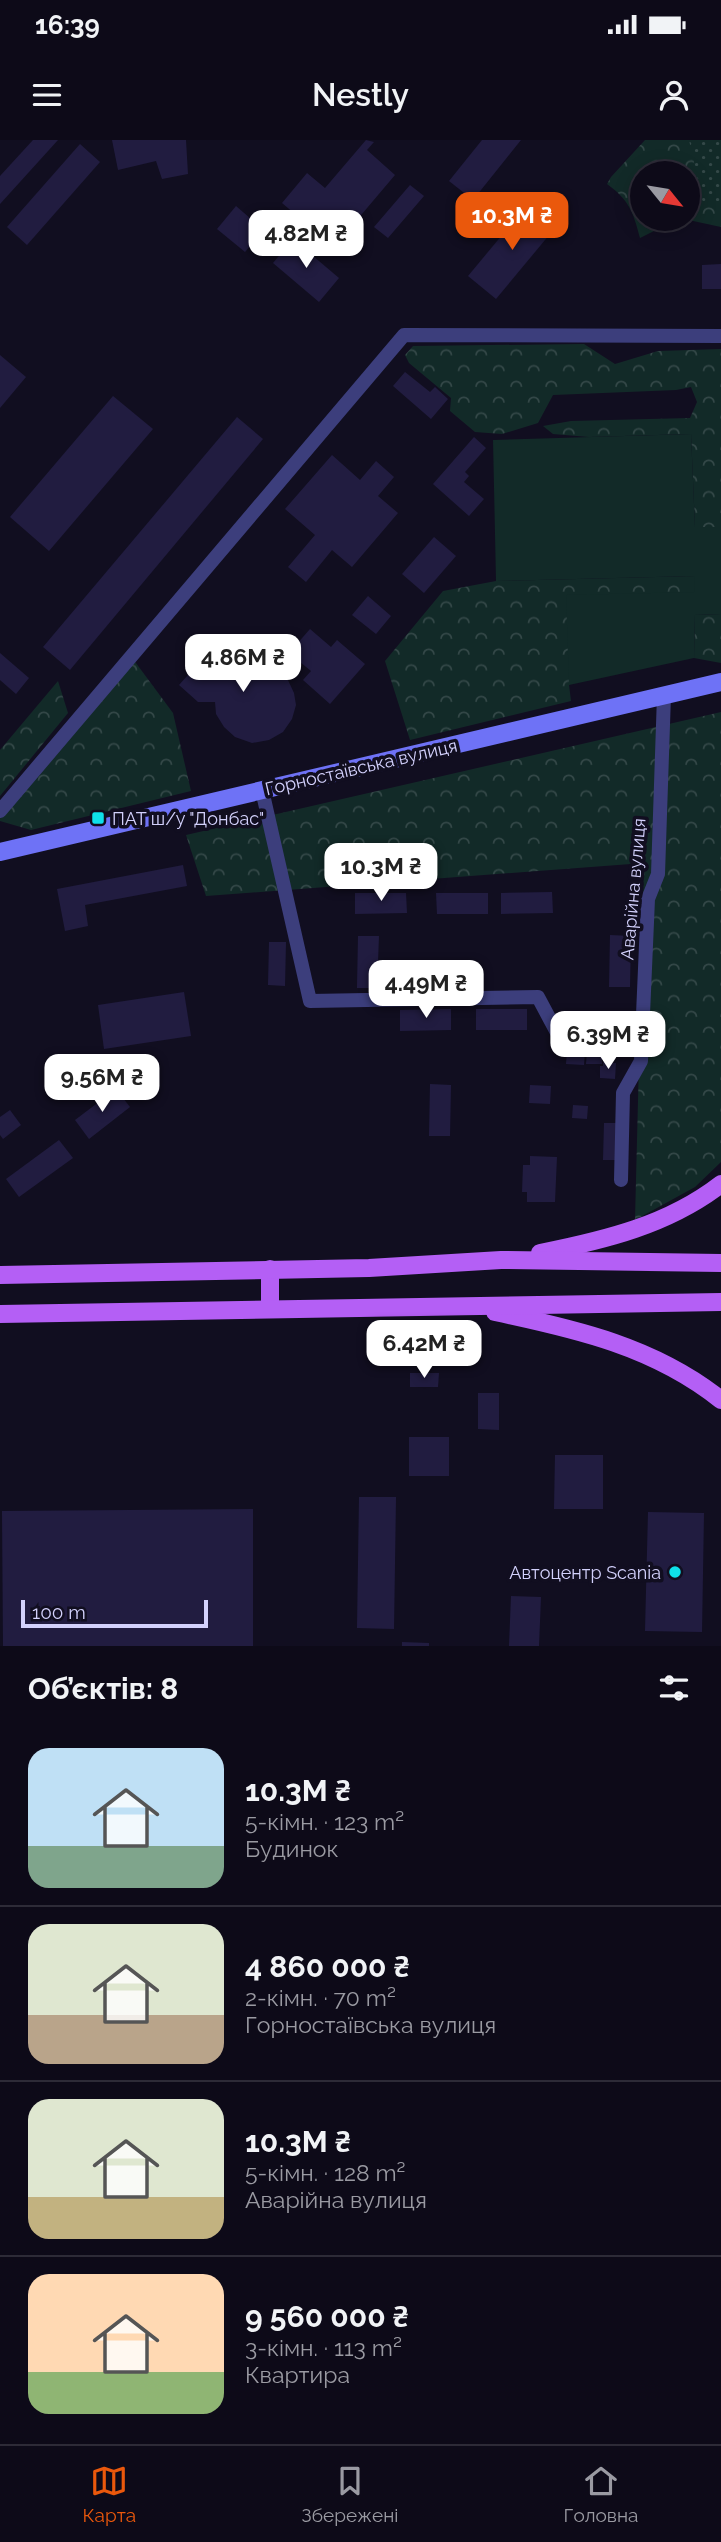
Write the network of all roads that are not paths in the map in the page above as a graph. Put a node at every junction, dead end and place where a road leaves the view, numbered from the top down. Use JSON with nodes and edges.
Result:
{"nodes":[{"id":1,"x":721,"y":336,"type":"edge"},
{"id":2,"x":721,"y":682,"type":"edge"},
{"id":3,"x":664,"y":695,"type":"junction"},
{"id":4,"x":262,"y":790,"type":"junction"},
{"id":5,"x":0,"y":811,"type":"edge"},
{"id":6,"x":0,"y":852,"type":"edge"},
{"id":7,"x":642,"y":1043,"type":"junction"},
{"id":8,"x":621,"y":1180,"type":"dead end"},
{"id":9,"x":721,"y":1184,"type":"edge"},
{"id":10,"x":501,"y":1260,"type":"junction"},
{"id":11,"x":721,"y":1263,"type":"edge"},
{"id":12,"x":270,"y":1269,"type":"junction"},
{"id":13,"x":0,"y":1275,"type":"edge"},
{"id":14,"x":721,"y":1302,"type":"edge"},
{"id":15,"x":461,"y":1305,"type":"junction"},
{"id":16,"x":270,"y":1308,"type":"junction"},
{"id":17,"x":0,"y":1314,"type":"edge"},
{"id":18,"x":721,"y":1400,"type":"edge"}],
"edges":[{"from":1,"to":5,"type":"street"},
{"from":2,"to":3,"type":"main road","name":"Горностаївська вулиця"},
{"from":3,"to":4,"type":"main road","name":"Горностаївська вулиця"},
{"from":3,"to":7,"type":"street","name":"Аварійна вулиця"},
{"from":4,"to":6,"type":"main road","name":"Горностаївська вулиця"},
{"from":4,"to":7,"type":"street"},
{"from":7,"to":8,"type":"street","name":"Аварійна вулиця"},
{"from":9,"to":10,"type":"main road"},
{"from":10,"to":11,"type":"main road"},
{"from":10,"to":12,"type":"main road"},
{"from":12,"to":13,"type":"main road"},
{"from":12,"to":16,"type":"main road"},
{"from":14,"to":15,"type":"main road"},
{"from":15,"to":16,"type":"main road"},
{"from":15,"to":18,"type":"main road"},
{"from":16,"to":17,"type":"main road"}]}
